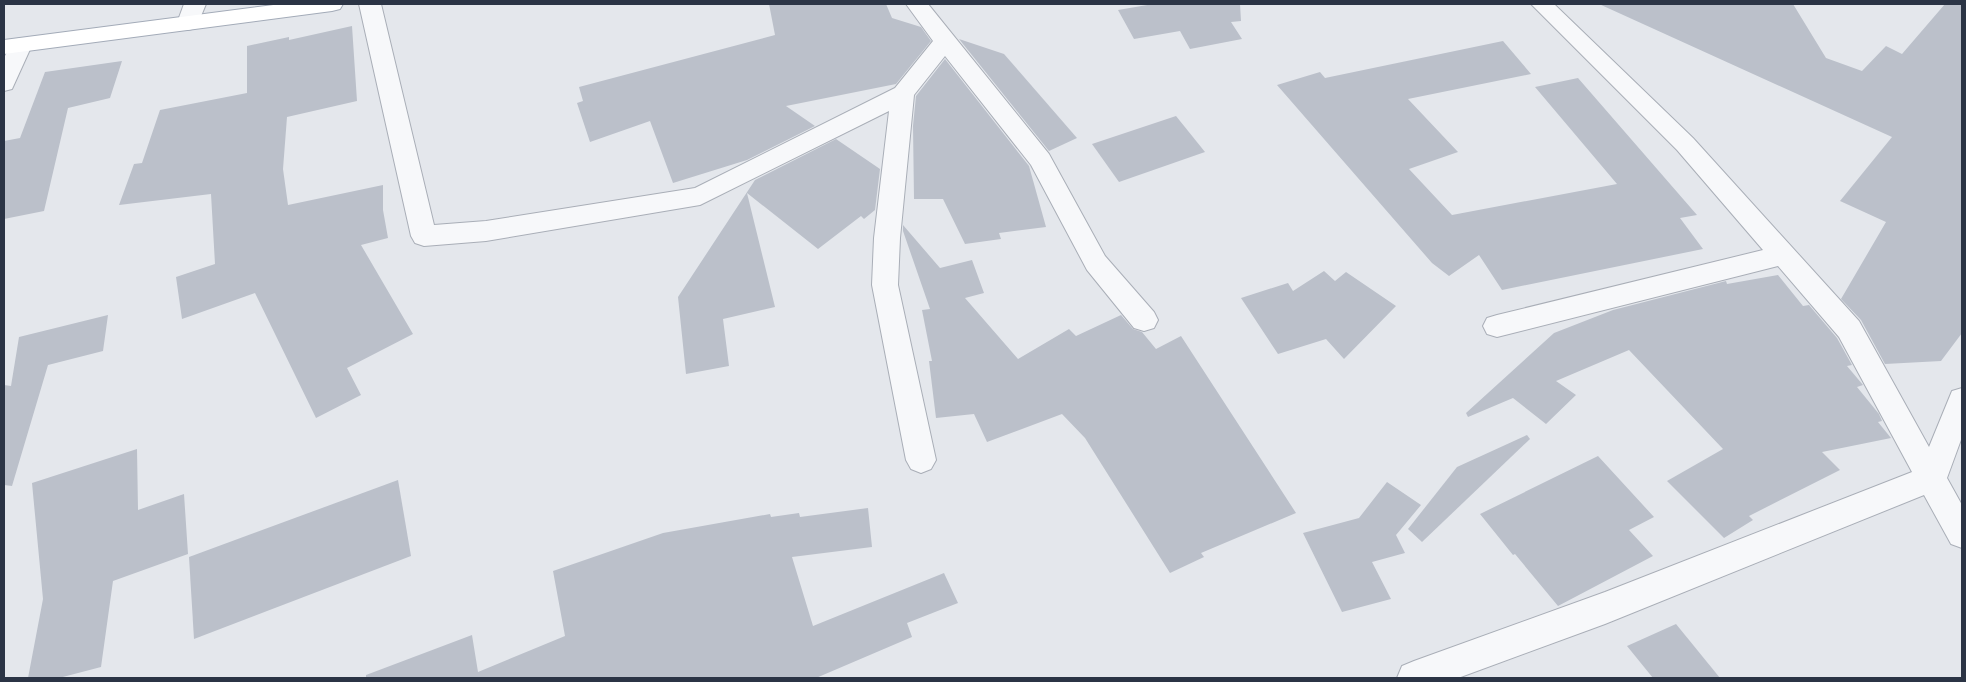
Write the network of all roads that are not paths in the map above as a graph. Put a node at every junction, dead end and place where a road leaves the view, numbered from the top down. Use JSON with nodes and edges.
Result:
{"nodes":[{"id":1,"x":332,"y":4,"type":"edge"},
{"id":2,"x":370,"y":4,"type":"edge"},
{"id":3,"x":917,"y":4,"type":"edge"},
{"id":4,"x":1542,"y":4,"type":"edge"},
{"id":5,"x":192,"y":13,"type":"edge"},
{"id":6,"x":945,"y":41,"type":"junction"},
{"id":7,"x":13,"y":46,"type":"edge"},
{"id":8,"x":4,"y":83,"type":"edge"},
{"id":9,"x":903,"y":94,"type":"junction"},
{"id":10,"x":1783,"y":255,"type":"junction"},
{"id":11,"x":1144,"y":320,"type":"dead end"},
{"id":12,"x":1497,"y":326,"type":"dead end"},
{"id":13,"x":1962,"y":400,"type":"edge"},
{"id":14,"x":921,"y":460,"type":"dead end"},
{"id":15,"x":1932,"y":478,"type":"junction"},
{"id":16,"x":1962,"y":534,"type":"edge"},
{"id":17,"x":1414,"y":678,"type":"edge"}],
"edges":[{"from":1,"to":5,"type":"main road"},
{"from":2,"to":9,"type":"street"},
{"from":3,"to":6,"type":"street"},
{"from":4,"to":10,"type":"street"},
{"from":5,"to":7,"type":"main road"},
{"from":6,"to":9,"type":"street"},
{"from":6,"to":11,"type":"street"},
{"from":7,"to":8,"type":"street"},
{"from":9,"to":14,"type":"street"},
{"from":10,"to":12,"type":"street"},
{"from":10,"to":15,"type":"street"},
{"from":13,"to":15,"type":"street"},
{"from":15,"to":16,"type":"street"},
{"from":15,"to":17,"type":"street"}]}
